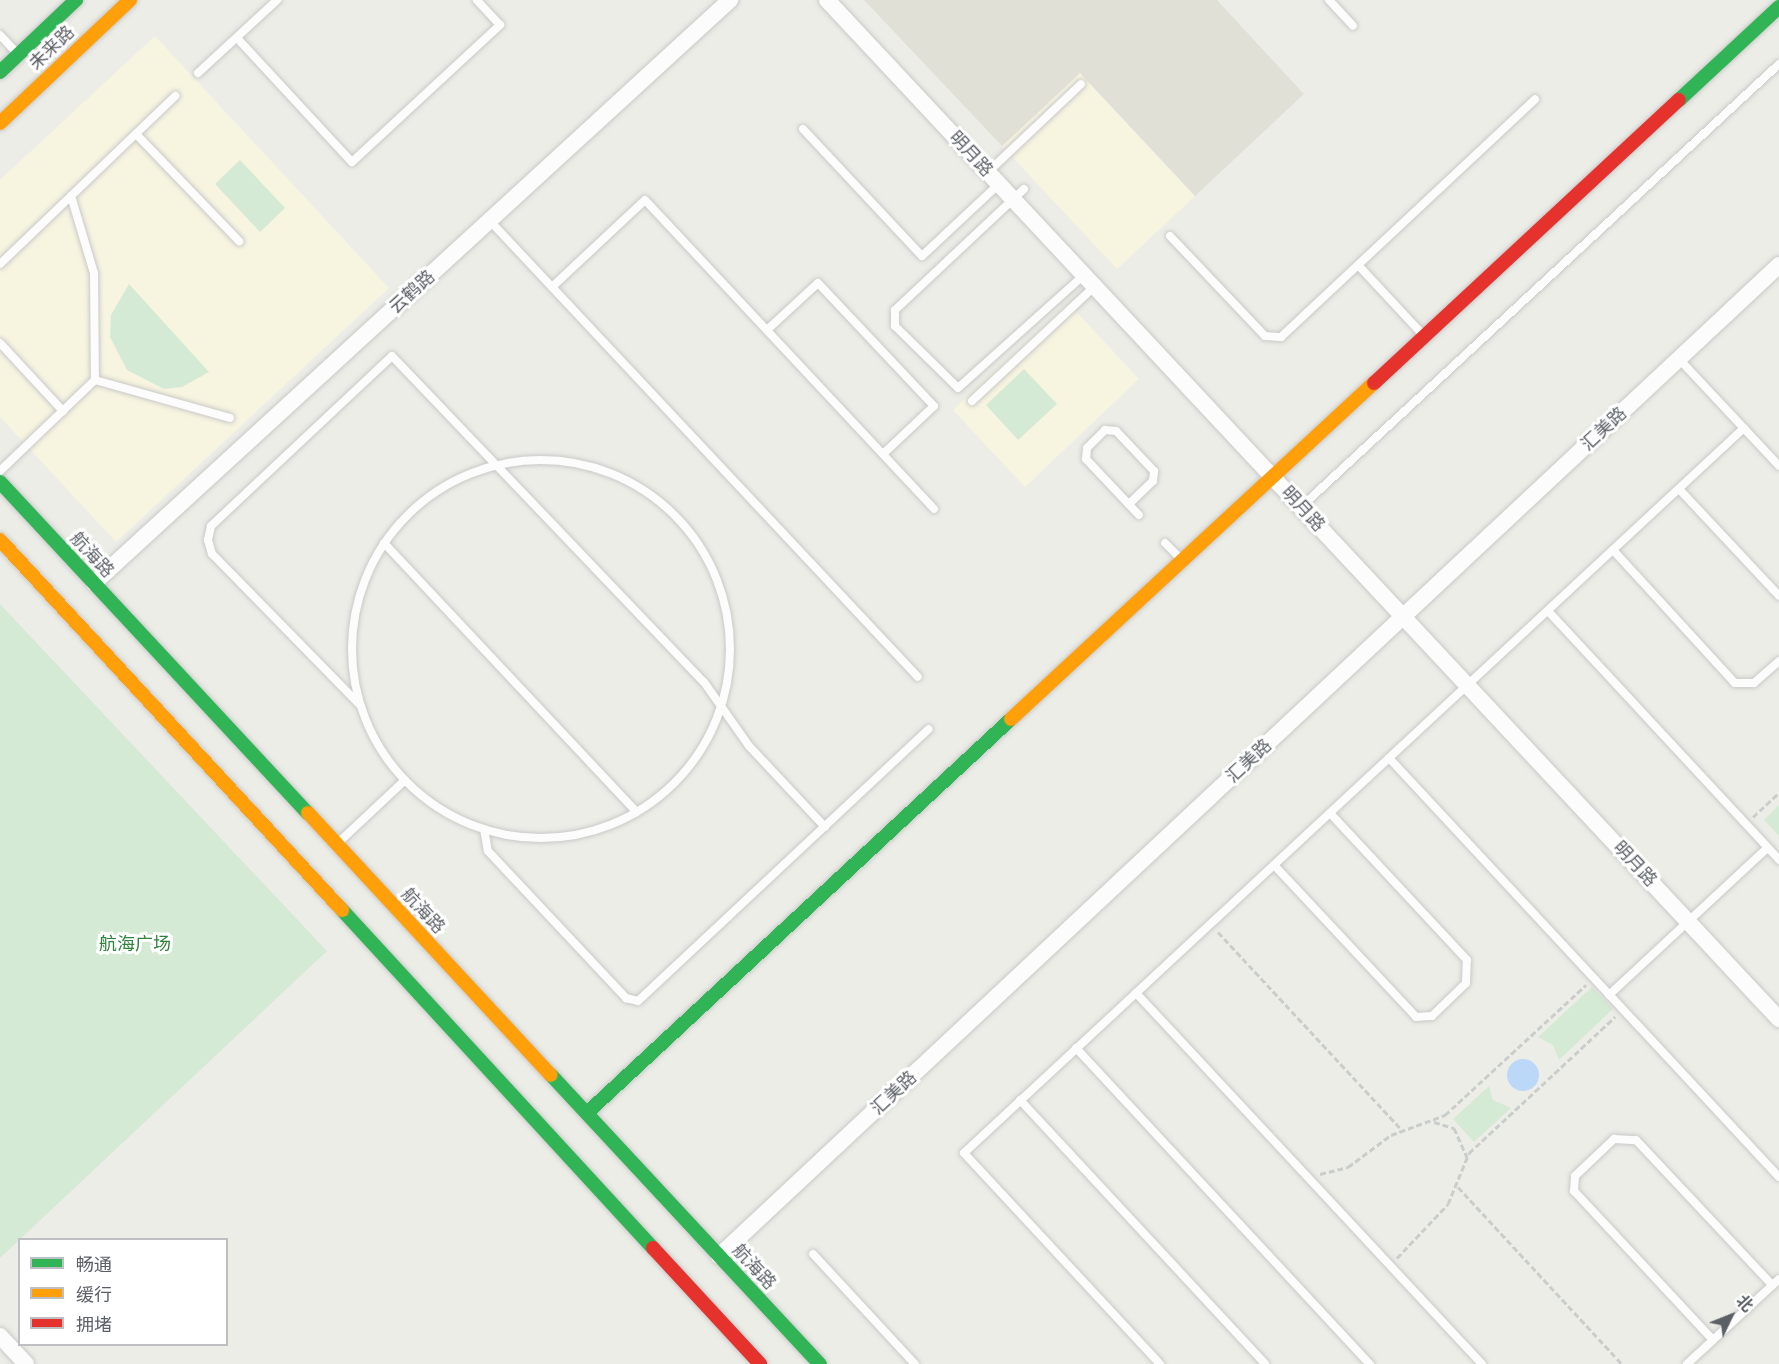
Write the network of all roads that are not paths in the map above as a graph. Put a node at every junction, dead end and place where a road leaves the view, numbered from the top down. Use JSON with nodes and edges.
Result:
{"nodes":[{"id":1,"x":76,"y":0,"type":"edge"},
{"id":2,"x":130,"y":0,"type":"edge"},
{"id":3,"x":277,"y":0,"type":"edge"},
{"id":4,"x":477,"y":0,"type":"edge"},
{"id":5,"x":730,"y":0,"type":"edge"},
{"id":6,"x":827,"y":0,"type":"edge"},
{"id":7,"x":1329,"y":0,"type":"edge"},
{"id":8,"x":1779,"y":7,"type":"edge"},
{"id":9,"x":1353,"y":26,"type":"dead end"},
{"id":10,"x":0,"y":35,"type":"edge"},
{"id":11,"x":237,"y":38,"type":"junction"},
{"id":12,"x":18,"y":55,"type":"junction"},
{"id":13,"x":1779,"y":64,"type":"edge"},
{"id":14,"x":0,"y":72,"type":"edge"},
{"id":15,"x":198,"y":73,"type":"dead end"},
{"id":16,"x":1081,"y":84,"type":"dead end"},
{"id":17,"x":175,"y":96,"type":"dead end"},
{"id":18,"x":1535,"y":99,"type":"dead end"},
{"id":19,"x":0,"y":123,"type":"edge"},
{"id":20,"x":803,"y":129,"type":"dead end"},
{"id":21,"x":136,"y":134,"type":"junction"},
{"id":22,"x":993,"y":178,"type":"junction"},
{"id":23,"x":1018,"y":194,"type":"junction"},
{"id":24,"x":70,"y":196,"type":"junction"},
{"id":25,"x":490,"y":221,"type":"junction"},
{"id":26,"x":1170,"y":236,"type":"dead end"},
{"id":27,"x":239,"y":241,"type":"dead end"},
{"id":28,"x":0,"y":264,"type":"edge"},
{"id":29,"x":1358,"y":265,"type":"junction"},
{"id":30,"x":1779,"y":265,"type":"edge"},
{"id":31,"x":1089,"y":281,"type":"junction"},
{"id":32,"x":552,"y":287,"type":"junction"},
{"id":33,"x":767,"y":330,"type":"junction"},
{"id":34,"x":1425,"y":336,"type":"junction"},
{"id":35,"x":0,"y":343,"type":"edge"},
{"id":36,"x":1679,"y":358,"type":"junction"},
{"id":37,"x":95,"y":380,"type":"junction"},
{"id":38,"x":972,"y":401,"type":"dead end"},
{"id":39,"x":63,"y":411,"type":"junction"},
{"id":40,"x":230,"y":418,"type":"dead end"},
{"id":41,"x":1744,"y":429,"type":"junction"},
{"id":42,"x":883,"y":454,"type":"junction"},
{"id":43,"x":495,"y":466,"type":"junction"},
{"id":44,"x":1779,"y":466,"type":"edge"},
{"id":45,"x":0,"y":471,"type":"edge"},
{"id":46,"x":1272,"y":477,"type":"junction"},
{"id":47,"x":0,"y":482,"type":"edge"},
{"id":48,"x":1679,"y":489,"type":"junction"},
{"id":49,"x":1129,"y":504,"type":"junction"},
{"id":50,"x":1301,"y":507,"type":"junction"},
{"id":51,"x":934,"y":509,"type":"dead end"},
{"id":52,"x":1139,"y":515,"type":"dead end"},
{"id":53,"x":0,"y":540,"type":"edge"},
{"id":54,"x":384,"y":543,"type":"junction"},
{"id":55,"x":1165,"y":543,"type":"dead end"},
{"id":56,"x":1613,"y":550,"type":"junction"},
{"id":57,"x":1182,"y":561,"type":"junction"},
{"id":58,"x":94,"y":583,"type":"junction"},
{"id":59,"x":1779,"y":596,"type":"edge"},
{"id":60,"x":1548,"y":611,"type":"junction"},
{"id":61,"x":1403,"y":616,"type":"junction"},
{"id":62,"x":1779,"y":661,"type":"edge"},
{"id":63,"x":918,"y":677,"type":"dead end"},
{"id":64,"x":1467,"y":685,"type":"junction"},
{"id":65,"x":361,"y":706,"type":"junction"},
{"id":66,"x":721,"y":706,"type":"junction"},
{"id":67,"x":929,"y":729,"type":"dead end"},
{"id":68,"x":1389,"y":758,"type":"junction"},
{"id":69,"x":405,"y":780,"type":"junction"},
{"id":70,"x":637,"y":812,"type":"junction"},
{"id":71,"x":1330,"y":813,"type":"junction"},
{"id":72,"x":825,"y":826,"type":"junction"},
{"id":73,"x":484,"y":829,"type":"junction"},
{"id":74,"x":337,"y":844,"type":"junction"},
{"id":75,"x":1767,"y":848,"type":"junction"},
{"id":76,"x":1779,"y":860,"type":"edge"},
{"id":77,"x":1274,"y":865,"type":"junction"},
{"id":78,"x":1688,"y":921,"type":"junction"},
{"id":79,"x":1136,"y":993,"type":"junction"},
{"id":80,"x":1609,"y":994,"type":"junction"},
{"id":81,"x":1779,"y":1019,"type":"edge"},
{"id":82,"x":1076,"y":1048,"type":"junction"},
{"id":83,"x":1020,"y":1100,"type":"junction"},
{"id":84,"x":587,"y":1113,"type":"junction"},
{"id":85,"x":1779,"y":1178,"type":"edge"},
{"id":86,"x":813,"y":1254,"type":"dead end"},
{"id":87,"x":719,"y":1256,"type":"junction"},
{"id":88,"x":1775,"y":1282,"type":"edge"},
{"id":89,"x":0,"y":1336,"type":"edge"},
{"id":90,"x":1713,"y":1340,"type":"junction"},
{"id":91,"x":26,"y":1364,"type":"edge"},
{"id":92,"x":760,"y":1364,"type":"edge"},
{"id":93,"x":820,"y":1364,"type":"edge"},
{"id":94,"x":915,"y":1364,"type":"edge"},
{"id":95,"x":1160,"y":1364,"type":"edge"},
{"id":96,"x":1265,"y":1364,"type":"edge"},
{"id":97,"x":1370,"y":1364,"type":"edge"},
{"id":98,"x":1482,"y":1364,"type":"edge"},
{"id":99,"x":1687,"y":1364,"type":"edge"}],
"edges":[{"from":1,"to":12,"type":"main road","name":"未来路"},
{"from":2,"to":19,"type":"main road","name":"未来路"},
{"from":3,"to":11,"type":"lane"},
{"from":4,"to":11,"type":"lane"},
{"from":5,"to":25,"type":"street","name":"云鹤路"},
{"from":6,"to":22,"type":"street","name":"明月路"},
{"from":7,"to":9,"type":"lane"},
{"from":8,"to":34,"type":"main road"},
{"from":10,"to":12,"type":"lane"},
{"from":11,"to":15,"type":"lane"},
{"from":12,"to":14,"type":"main road","name":"未来路"},
{"from":13,"to":50,"type":"lane"},
{"from":16,"to":22,"type":"lane"},
{"from":17,"to":21,"type":"lane"},
{"from":18,"to":29,"type":"lane"},
{"from":20,"to":22,"type":"lane"},
{"from":21,"to":24,"type":"lane"},
{"from":21,"to":27,"type":"lane"},
{"from":22,"to":23,"type":"street","name":"明月路"},
{"from":23,"to":31,"type":"street","name":"明月路"},
{"from":23,"to":31,"type":"lane"},
{"from":24,"to":28,"type":"lane"},
{"from":24,"to":37,"type":"lane"},
{"from":25,"to":32,"type":"lane"},
{"from":25,"to":58,"type":"street","name":"云鹤路"},
{"from":26,"to":29,"type":"lane"},
{"from":29,"to":34,"type":"lane"},
{"from":30,"to":36,"type":"street","name":"汇美路"},
{"from":31,"to":38,"type":"lane"},
{"from":31,"to":46,"type":"street","name":"明月路"},
{"from":32,"to":33,"type":"lane"},
{"from":32,"to":63,"type":"lane"},
{"from":33,"to":42,"type":"lane"},
{"from":33,"to":42,"type":"lane"},
{"from":34,"to":46,"type":"main road"},
{"from":35,"to":39,"type":"lane"},
{"from":36,"to":41,"type":"lane"},
{"from":36,"to":61,"type":"street","name":"汇美路"},
{"from":37,"to":39,"type":"lane"},
{"from":37,"to":40,"type":"lane"},
{"from":39,"to":45,"type":"lane"},
{"from":41,"to":44,"type":"lane"},
{"from":41,"to":48,"type":"lane"},
{"from":42,"to":51,"type":"lane"},
{"from":43,"to":54,"type":"lane"},
{"from":43,"to":65,"type":"lane"},
{"from":43,"to":66,"type":"lane"},
{"from":43,"to":66,"type":"lane"},
{"from":46,"to":50,"type":"street","name":"明月路"},
{"from":46,"to":57,"type":"main road"},
{"from":47,"to":58,"type":"main road","name":"航海路"},
{"from":48,"to":56,"type":"lane"},
{"from":48,"to":59,"type":"lane"},
{"from":49,"to":49,"type":"lane"},
{"from":49,"to":52,"type":"lane"},
{"from":50,"to":61,"type":"street","name":"明月路"},
{"from":53,"to":92,"type":"main road"},
{"from":54,"to":65,"type":"lane"},
{"from":54,"to":70,"type":"lane"},
{"from":55,"to":57,"type":"lane"},
{"from":56,"to":60,"type":"lane"},
{"from":56,"to":62,"type":"lane"},
{"from":57,"to":84,"type":"main road"},
{"from":58,"to":74,"type":"main road","name":"航海路"},
{"from":60,"to":64,"type":"lane"},
{"from":60,"to":75,"type":"lane"},
{"from":61,"to":64,"type":"street","name":"明月路"},
{"from":61,"to":87,"type":"street","name":"汇美路"},
{"from":64,"to":68,"type":"lane"},
{"from":64,"to":78,"type":"street","name":"明月路"},
{"from":65,"to":69,"type":"lane"},
{"from":66,"to":70,"type":"lane"},
{"from":66,"to":72,"type":"lane"},
{"from":67,"to":72,"type":"lane"},
{"from":68,"to":71,"type":"lane"},
{"from":68,"to":80,"type":"lane"},
{"from":69,"to":73,"type":"lane"},
{"from":69,"to":74,"type":"lane"},
{"from":70,"to":73,"type":"lane"},
{"from":71,"to":77,"type":"lane"},
{"from":71,"to":77,"type":"lane"},
{"from":72,"to":73,"type":"lane"},
{"from":74,"to":84,"type":"main road","name":"航海路"},
{"from":75,"to":76,"type":"lane"},
{"from":75,"to":78,"type":"lane"},
{"from":77,"to":79,"type":"lane"},
{"from":78,"to":80,"type":"lane"},
{"from":78,"to":81,"type":"street","name":"明月路"},
{"from":79,"to":82,"type":"lane"},
{"from":79,"to":98,"type":"lane"},
{"from":80,"to":85,"type":"lane"},
{"from":82,"to":83,"type":"lane"},
{"from":82,"to":97,"type":"lane"},
{"from":83,"to":95,"type":"lane"},
{"from":83,"to":96,"type":"lane"},
{"from":84,"to":87,"type":"main road","name":"航海路"},
{"from":86,"to":94,"type":"lane"},
{"from":87,"to":93,"type":"main road","name":"航海路"},
{"from":88,"to":90,"type":"lane"},
{"from":88,"to":90,"type":"lane"},
{"from":89,"to":91,"type":"street"},
{"from":90,"to":99,"type":"lane"}]}
